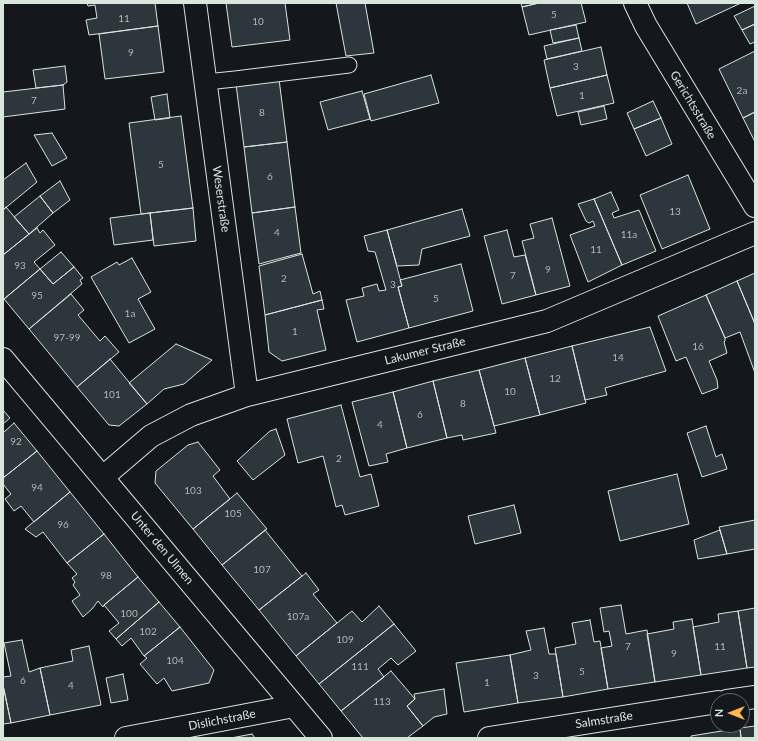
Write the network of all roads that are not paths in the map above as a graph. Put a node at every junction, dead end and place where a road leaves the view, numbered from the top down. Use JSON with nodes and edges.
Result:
{"nodes":[{"id":1,"x":195,"y":3,"type":"edge"},
{"id":2,"x":635,"y":3,"type":"edge"},
{"id":3,"x":349,"y":65,"type":"dead end"},
{"id":4,"x":206,"y":82,"type":"junction"},
{"id":5,"x":755,"y":206,"type":"edge"},
{"id":6,"x":755,"y":233,"type":"edge"},
{"id":7,"x":3,"y":359,"type":"edge"},
{"id":8,"x":247,"y":395,"type":"junction"},
{"id":9,"x":103,"y":478,"type":"junction"},
{"id":10,"x":710,"y":703,"type":"edge"},
{"id":11,"x":294,"y":706,"type":"junction"},
{"id":12,"x":126,"y":738,"type":"edge"},
{"id":13,"x":322,"y":738,"type":"edge"},
{"id":14,"x":489,"y":738,"type":"edge"}],
"edges":[{"from":1,"to":4,"type":"street","name":"Weserstraße"},
{"from":2,"to":5,"type":"street","name":"Gerichtsstraße"},
{"from":3,"to":4,"type":"lane"},
{"from":4,"to":8,"type":"street","name":"Weserstraße"},
{"from":6,"to":8,"type":"street","name":"Lakumer Straße"},
{"from":7,"to":9,"type":"street","name":"Unter den Ulmen"},
{"from":8,"to":9,"type":"street","name":"Lakumer Straße"},
{"from":9,"to":11,"type":"street","name":"Unter den Ulmen"},
{"from":10,"to":14,"type":"street","name":"Salmstraße"},
{"from":11,"to":12,"type":"street","name":"Dislichstraße"},
{"from":11,"to":13,"type":"street","name":"Unter den Ulmen"}]}
